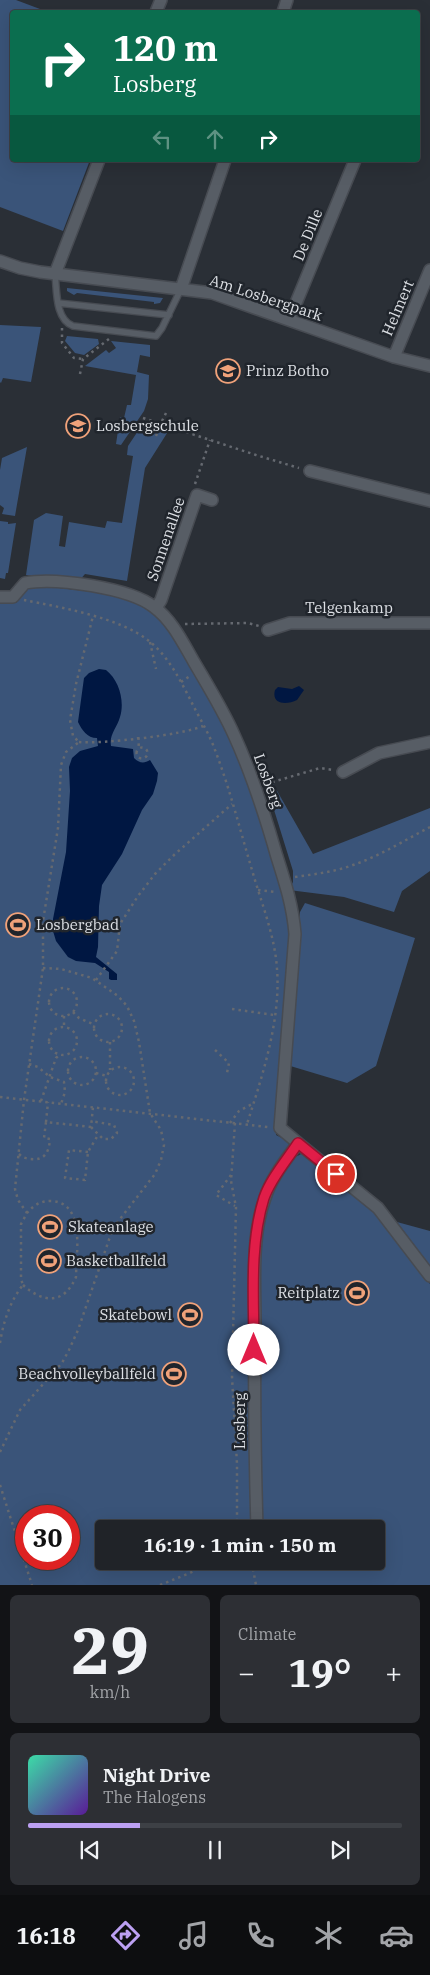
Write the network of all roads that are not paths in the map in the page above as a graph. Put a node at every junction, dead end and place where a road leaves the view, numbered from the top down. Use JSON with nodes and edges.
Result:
{"nodes":[{"id":1,"x":98,"y":162,"type":"edge"},
{"id":2,"x":224,"y":162,"type":"edge"},
{"id":3,"x":354,"y":162,"type":"edge"},
{"id":4,"x":0,"y":261,"type":"edge"},
{"id":5,"x":430,"y":270,"type":"edge"},
{"id":6,"x":55,"y":274,"type":"junction"},
{"id":7,"x":181,"y":289,"type":"junction"},
{"id":8,"x":58,"y":303,"type":"junction"},
{"id":9,"x":169,"y":315,"type":"junction"},
{"id":10,"x":289,"y":320,"type":"junction"},
{"id":11,"x":394,"y":357,"type":"junction"},
{"id":12,"x":430,"y":366,"type":"edge"},
{"id":13,"x":310,"y":471,"type":"road end"},
{"id":14,"x":212,"y":500,"type":"dead end"},
{"id":15,"x":430,"y":501,"type":"edge"},
{"id":16,"x":0,"y":597,"type":"edge"},
{"id":17,"x":156,"y":608,"type":"junction"},
{"id":18,"x":430,"y":623,"type":"edge"},
{"id":19,"x":268,"y":630,"type":"road end"},
{"id":20,"x":430,"y":742,"type":"edge"},
{"id":21,"x":343,"y":772,"type":"road end"},
{"id":22,"x":298,"y":1143,"type":"junction"},
{"id":23,"x":430,"y":1276,"type":"edge"},
{"id":24,"x":257,"y":1520,"type":"edge"}],
"edges":[{"from":1,"to":6,"type":"street"},
{"from":2,"to":7,"type":"street"},
{"from":3,"to":10,"type":"street","name":"De Dille"},
{"from":4,"to":6,"type":"street","name":"Am Losbergpark"},
{"from":5,"to":11,"type":"street","name":"Helmert"},
{"from":6,"to":7,"type":"street","name":"Am Losbergpark"},
{"from":6,"to":8,"type":"lane"},
{"from":7,"to":9,"type":"lane"},
{"from":7,"to":10,"type":"street","name":"Am Losbergpark"},
{"from":8,"to":9,"type":"lane"},
{"from":8,"to":9,"type":"lane"},
{"from":10,"to":11,"type":"street","name":"Am Losbergpark"},
{"from":11,"to":12,"type":"street","name":"Am Losbergpark"},
{"from":13,"to":15,"type":"street"},
{"from":14,"to":17,"type":"street","name":"Sonnenallee"},
{"from":16,"to":17,"type":"street","name":"Losberg"},
{"from":17,"to":22,"type":"street","name":"Losberg"},
{"from":18,"to":19,"type":"street","name":"Telgenkamp"},
{"from":20,"to":21,"type":"street"},
{"from":22,"to":23,"type":"street"},
{"from":22,"to":24,"type":"street","name":"Losberg"}]}
